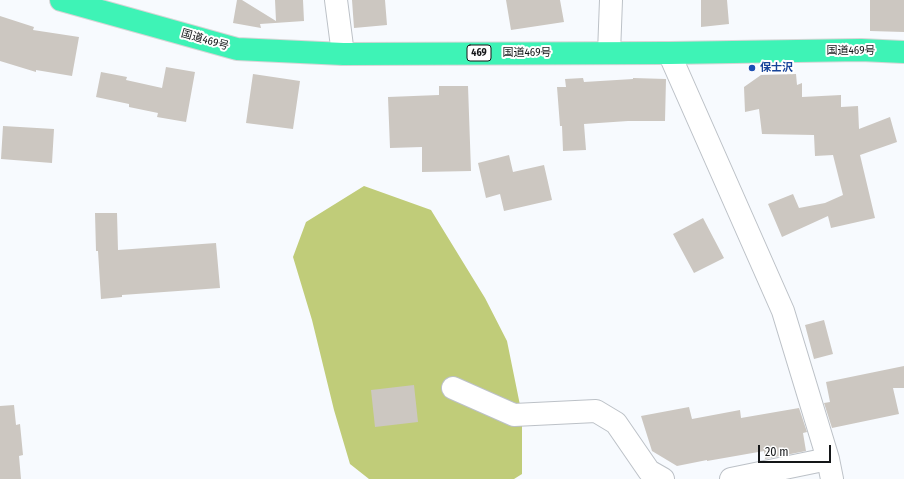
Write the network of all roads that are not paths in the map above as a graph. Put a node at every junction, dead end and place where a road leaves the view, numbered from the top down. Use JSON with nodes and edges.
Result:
{"nodes":[{"id":1,"x":61,"y":0,"type":"edge"},
{"id":2,"x":336,"y":0,"type":"edge"},
{"id":3,"x":611,"y":0,"type":"edge"},
{"id":4,"x":904,"y":52,"type":"edge"},
{"id":5,"x":609,"y":53,"type":"junction"},
{"id":6,"x":670,"y":53,"type":"junction"},
{"id":7,"x":343,"y":54,"type":"junction"},
{"id":8,"x":453,"y":388,"type":"dead end"},
{"id":9,"x":830,"y":469,"type":"edge"},
{"id":10,"x":663,"y":479,"type":"edge"},
{"id":11,"x":731,"y":479,"type":"edge"}],
"edges":[{"from":1,"to":7,"type":"highway","name":"国道469号","number":"469"},
{"from":2,"to":7,"type":"street"},
{"from":3,"to":5,"type":"street"},
{"from":4,"to":6,"type":"highway","name":"国道469号","number":"469"},
{"from":5,"to":6,"type":"highway","name":"国道469号","number":"469"},
{"from":5,"to":7,"type":"highway","name":"国道469号","number":"469"},
{"from":6,"to":9,"type":"street"},
{"from":8,"to":10,"type":"street"},
{"from":9,"to":11,"type":"street"}]}
